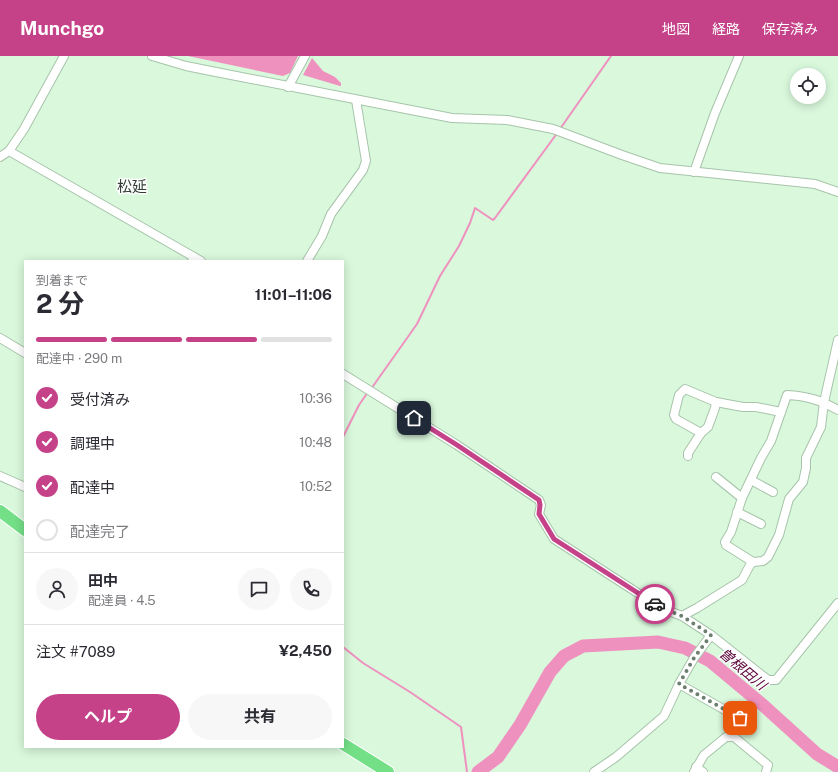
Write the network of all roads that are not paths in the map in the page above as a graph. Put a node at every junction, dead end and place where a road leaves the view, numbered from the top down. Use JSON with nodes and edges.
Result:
{"nodes":[{"id":1,"x":64,"y":56,"type":"edge"},
{"id":2,"x":152,"y":56,"type":"edge"},
{"id":3,"x":305,"y":56,"type":"edge"},
{"id":4,"x":740,"y":56,"type":"edge"},
{"id":5,"x":288,"y":87,"type":"junction"},
{"id":6,"x":356,"y":100,"type":"junction"},
{"id":7,"x":8,"y":151,"type":"junction"},
{"id":8,"x":0,"y":157,"type":"edge"},
{"id":9,"x":694,"y":172,"type":"junction"},
{"id":10,"x":838,"y":192,"type":"edge"},
{"id":11,"x":196,"y":260,"type":"edge"},
{"id":12,"x":308,"y":260,"type":"edge"},
{"id":13,"x":0,"y":338,"type":"edge"},
{"id":14,"x":838,"y":340,"type":"edge"},
{"id":15,"x":24,"y":352,"type":"edge"},
{"id":16,"x":344,"y":375,"type":"edge"},
{"id":17,"x":716,"y":402,"type":"junction"},
{"id":18,"x":824,"y":402,"type":"junction"},
{"id":19,"x":838,"y":410,"type":"edge"},
{"id":20,"x":781,"y":412,"type":"junction"},
{"id":21,"x":701,"y":433,"type":"junction"},
{"id":22,"x":688,"y":456,"type":"dead end"},
{"id":23,"x":0,"y":476,"type":"edge"},
{"id":24,"x":716,"y":477,"type":"dead end"},
{"id":25,"x":751,"y":480,"type":"junction"},
{"id":26,"x":24,"y":487,"type":"edge"},
{"id":27,"x":773,"y":492,"type":"dead end"},
{"id":28,"x":742,"y":498,"type":"junction"},
{"id":29,"x":0,"y":511,"type":"edge"},
{"id":30,"x":737,"y":512,"type":"junction"},
{"id":31,"x":761,"y":524,"type":"dead end"},
{"id":32,"x":24,"y":529,"type":"edge"},
{"id":33,"x":753,"y":562,"type":"junction"},
{"id":34,"x":838,"y":603,"type":"edge"},
{"id":35,"x":682,"y":616,"type":"junction"},
{"id":36,"x":709,"y":638,"type":"junction"},
{"id":37,"x":679,"y":684,"type":"junction"},
{"id":38,"x":740,"y":718,"type":"dead end"},
{"id":39,"x":344,"y":745,"type":"edge"},
{"id":40,"x":698,"y":770,"type":"edge"},
{"id":41,"x":388,"y":772,"type":"edge"},
{"id":42,"x":594,"y":772,"type":"edge"},
{"id":43,"x":766,"y":772,"type":"edge"}],
"edges":[{"from":1,"to":7,"type":"street"},
{"from":2,"to":5,"type":"street"},
{"from":3,"to":5,"type":"street"},
{"from":4,"to":9,"type":"street"},
{"from":5,"to":6,"type":"street"},
{"from":6,"to":9,"type":"street"},
{"from":6,"to":12,"type":"street"},
{"from":7,"to":8,"type":"street"},
{"from":7,"to":11,"type":"street"},
{"from":9,"to":10,"type":"street"},
{"from":13,"to":15,"type":"street"},
{"from":14,"to":18,"type":"street"},
{"from":16,"to":35,"type":"street"},
{"from":17,"to":20,"type":"street"},
{"from":17,"to":21,"type":"street"},
{"from":17,"to":21,"type":"street"},
{"from":18,"to":19,"type":"street"},
{"from":18,"to":20,"type":"street"},
{"from":18,"to":33,"type":"street"},
{"from":20,"to":25,"type":"street"},
{"from":21,"to":22,"type":"street"},
{"from":23,"to":26,"type":"street"},
{"from":24,"to":28,"type":"street"},
{"from":25,"to":27,"type":"street"},
{"from":25,"to":28,"type":"street"},
{"from":28,"to":30,"type":"street"},
{"from":29,"to":32,"type":"highway"},
{"from":30,"to":31,"type":"street"},
{"from":30,"to":33,"type":"street"},
{"from":33,"to":35,"type":"street"},
{"from":34,"to":36,"type":"street"},
{"from":35,"to":36,"type":"street"},
{"from":36,"to":37,"type":"street"},
{"from":37,"to":38,"type":"street"},
{"from":37,"to":42,"type":"street"},
{"from":39,"to":41,"type":"highway"},
{"from":40,"to":43,"type":"street"}]}
